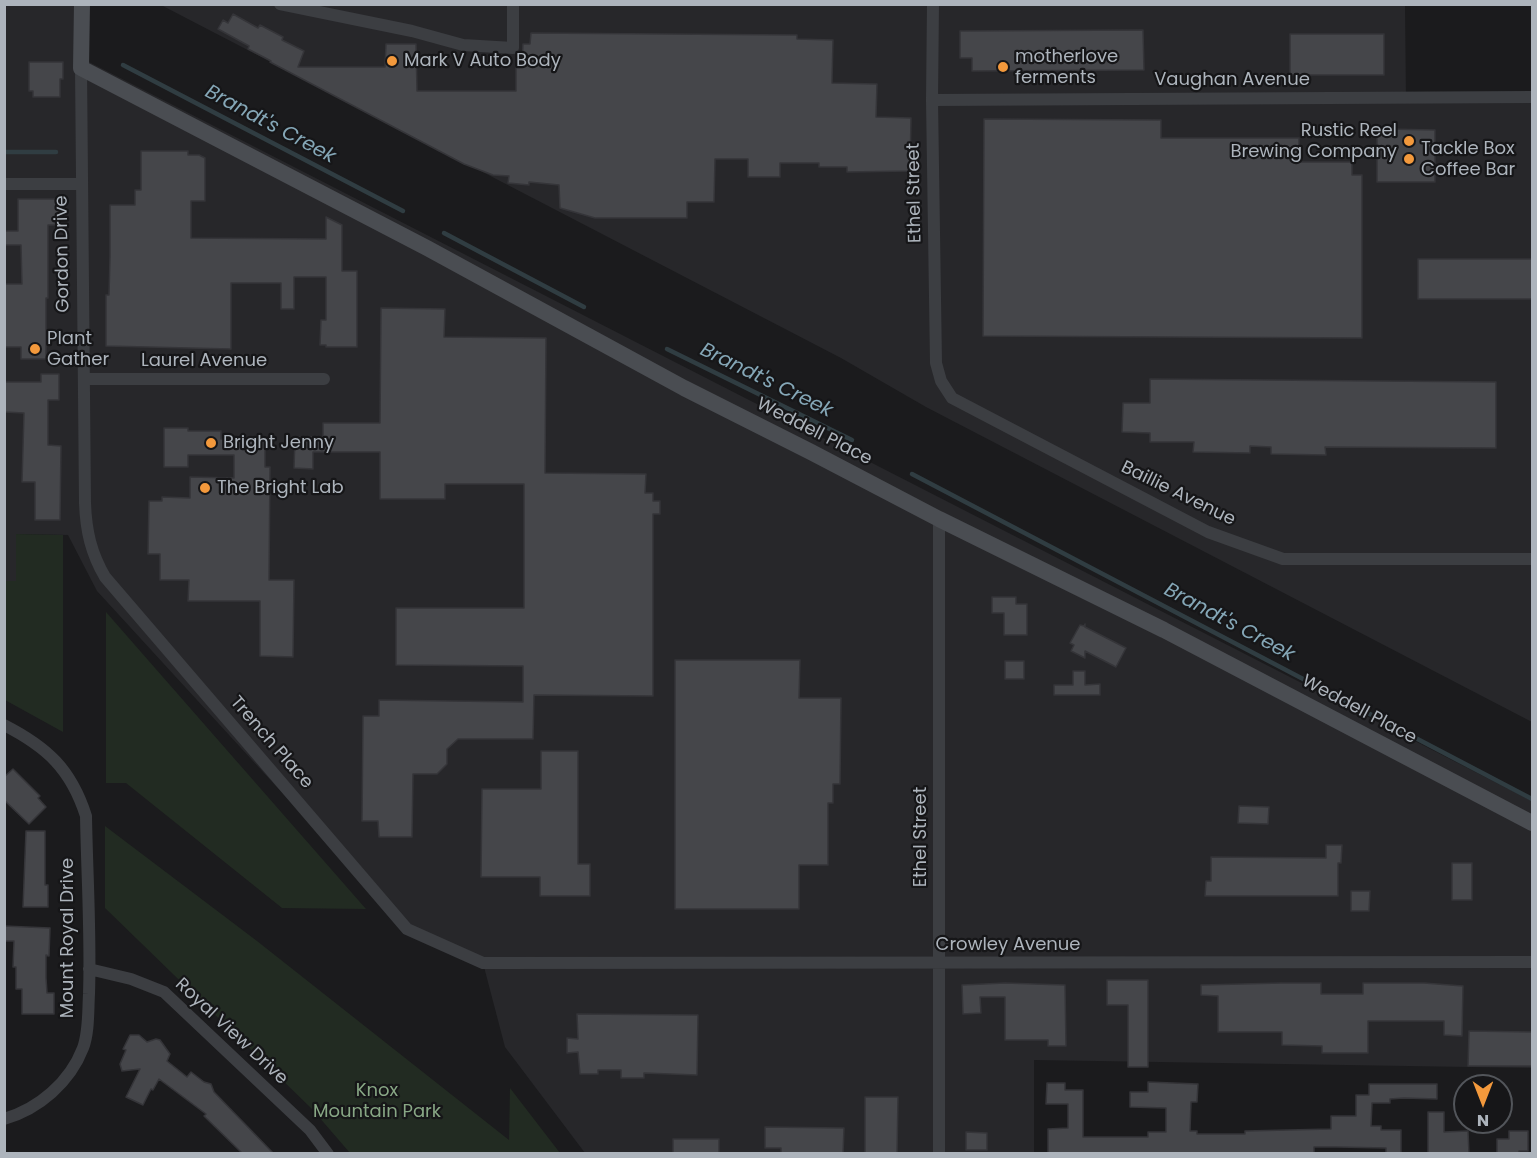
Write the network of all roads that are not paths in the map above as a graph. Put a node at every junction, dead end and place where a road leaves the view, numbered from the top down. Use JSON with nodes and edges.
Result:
{"nodes":[{"id":1,"x":82,"y":4,"type":"edge"},
{"id":2,"x":280,"y":4,"type":"edge"},
{"id":3,"x":513,"y":4,"type":"edge"},
{"id":4,"x":933,"y":4,"type":"edge"},
{"id":5,"x":81,"y":68,"type":"junction"},
{"id":6,"x":1533,"y":97,"type":"edge"},
{"id":7,"x":932,"y":99,"type":"junction"},
{"id":8,"x":4,"y":184,"type":"edge"},
{"id":9,"x":81,"y":184,"type":"junction"},
{"id":10,"x":84,"y":379,"type":"junction"},
{"id":11,"x":324,"y":379,"type":"dead end"},
{"id":12,"x":941,"y":381,"type":"joint"},
{"id":13,"x":85,"y":503,"type":"joint"},
{"id":14,"x":939,"y":519,"type":"junction"},
{"id":15,"x":1533,"y":559,"type":"edge"},
{"id":16,"x":4,"y":725,"type":"edge"},
{"id":17,"x":1533,"y":823,"type":"edge"},
{"id":18,"x":1533,"y":962,"type":"edge"},
{"id":19,"x":483,"y":963,"type":"joint"},
{"id":20,"x":939,"y":963,"type":"junction"},
{"id":21,"x":89,"y":969,"type":"junction"},
{"id":22,"x":4,"y":1119,"type":"edge"},
{"id":23,"x":328,"y":1154,"type":"edge"},
{"id":24,"x":939,"y":1154,"type":"edge"}],
"edges":[{"from":1,"to":5,"type":"street","name":"Gordon Drive"},
{"from":2,"to":3,"type":"street"},
{"from":4,"to":7,"type":"street","name":"Ethel Street"},
{"from":5,"to":9,"type":"street","name":"Gordon Drive"},
{"from":5,"to":14,"type":"street","name":"Weddell Place"},
{"from":6,"to":7,"type":"street","name":"Vaughan Avenue"},
{"from":7,"to":12,"type":"street","name":"Ethel Street"},
{"from":8,"to":9,"type":"street"},
{"from":9,"to":10,"type":"street","name":"Gordon Drive"},
{"from":10,"to":11,"type":"street","name":"Laurel Avenue"},
{"from":10,"to":13,"type":"street","name":"Gordon Drive"},
{"from":12,"to":15,"type":"street","name":"Baillie Avenue"},
{"from":13,"to":19,"type":"street","name":"Trench Place"},
{"from":14,"to":17,"type":"street","name":"Weddell Place"},
{"from":14,"to":20,"type":"street","name":"Ethel Street"},
{"from":16,"to":21,"type":"street","name":"Mount Royal Drive"},
{"from":18,"to":20,"type":"street","name":"Crowley Avenue"},
{"from":19,"to":20,"type":"street","name":"Crowley Avenue"},
{"from":20,"to":24,"type":"street","name":"Ethel Street"},
{"from":21,"to":22,"type":"street","name":"Mount Royal Drive"},
{"from":21,"to":23,"type":"street","name":"Royal View Drive"}]}
